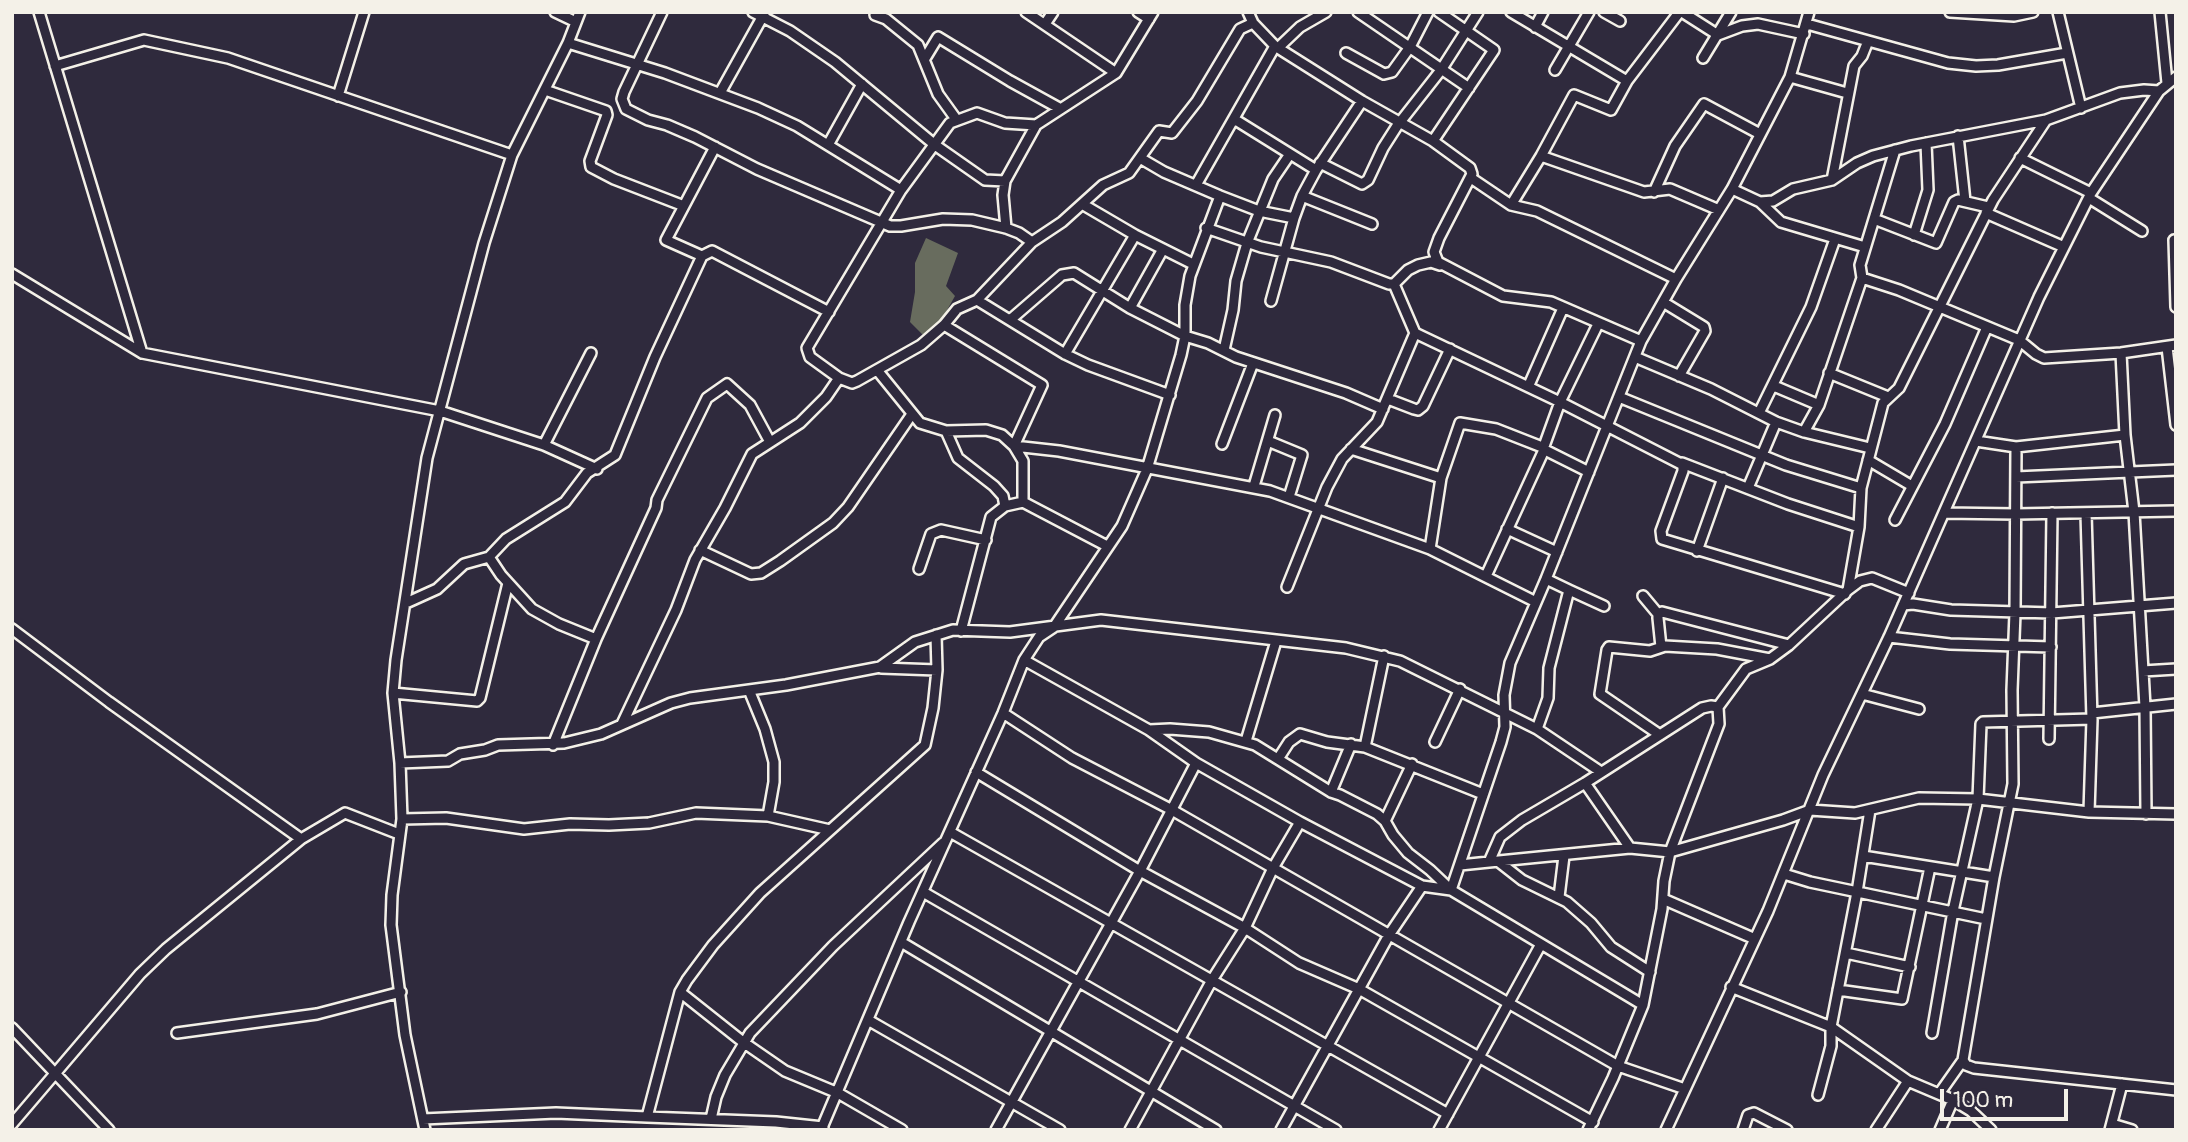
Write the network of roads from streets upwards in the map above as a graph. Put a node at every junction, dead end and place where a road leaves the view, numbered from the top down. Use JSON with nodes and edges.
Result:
{"nodes":[{"id":1,"x":39,"y":12,"type":"edge"},
{"id":2,"x":364,"y":12,"type":"edge"},
{"id":3,"x":555,"y":12,"type":"edge"},
{"id":4,"x":662,"y":12,"type":"edge"},
{"id":5,"x":876,"y":12,"type":"edge"},
{"id":6,"x":1026,"y":12,"type":"edge"},
{"id":7,"x":1053,"y":12,"type":"edge"},
{"id":8,"x":1138,"y":12,"type":"edge"},
{"id":9,"x":1248,"y":12,"type":"edge"},
{"id":10,"x":1326,"y":12,"type":"edge"},
{"id":11,"x":1358,"y":12,"type":"edge"},
{"id":12,"x":1428,"y":12,"type":"edge"},
{"id":13,"x":1439,"y":12,"type":"edge"},
{"id":14,"x":1478,"y":12,"type":"edge"},
{"id":15,"x":1511,"y":12,"type":"edge"},
{"id":16,"x":1543,"y":12,"type":"edge"},
{"id":17,"x":1589,"y":12,"type":"edge"},
{"id":18,"x":1604,"y":12,"type":"edge"},
{"id":19,"x":1731,"y":12,"type":"edge"},
{"id":20,"x":1809,"y":12,"type":"edge"},
{"id":21,"x":1950,"y":12,"type":"edge"},
{"id":22,"x":2034,"y":12,"type":"edge"},
{"id":23,"x":2058,"y":12,"type":"edge"},
{"id":24,"x":2160,"y":12,"type":"edge"},
{"id":25,"x":1679,"y":13,"type":"edge"},
{"id":26,"x":760,"y":14,"type":"edge"},
{"id":27,"x":1151,"y":16,"type":"edge"},
{"id":28,"x":578,"y":17,"type":"edge"},
{"id":29,"x":1620,"y":21,"type":"dead end"},
{"id":30,"x":1253,"y":23,"type":"junction"},
{"id":31,"x":1045,"y":24,"type":"junction"},
{"id":32,"x":1535,"y":27,"type":"junction"},
{"id":33,"x":1805,"y":29,"type":"junction"},
{"id":34,"x":1466,"y":30,"type":"junction"},
{"id":35,"x":1718,"y":35,"type":"junction"},
{"id":36,"x":1868,"y":41,"type":"junction"},
{"id":37,"x":569,"y":43,"type":"junction"},
{"id":38,"x":1570,"y":46,"type":"junction"},
{"id":39,"x":1277,"y":47,"type":"junction"},
{"id":40,"x":1410,"y":47,"type":"junction"},
{"id":41,"x":1346,"y":53,"type":"dead end"},
{"id":42,"x":2067,"y":53,"type":"junction"},
{"id":43,"x":1703,"y":58,"type":"dead end"},
{"id":44,"x":924,"y":60,"type":"junction"},
{"id":45,"x":636,"y":63,"type":"junction"},
{"id":46,"x":55,"y":66,"type":"junction"},
{"id":47,"x":1555,"y":69,"type":"dead end"},
{"id":48,"x":1441,"y":70,"type":"junction"},
{"id":49,"x":1116,"y":73,"type":"junction"},
{"id":50,"x":1790,"y":77,"type":"junction"},
{"id":51,"x":2171,"y":80,"type":"edge"},
{"id":52,"x":1627,"y":81,"type":"junction"},
{"id":53,"x":862,"y":84,"type":"junction"},
{"id":54,"x":1469,"y":89,"type":"junction"},
{"id":55,"x":545,"y":90,"type":"junction"},
{"id":56,"x":2159,"y":91,"type":"junction"},
{"id":57,"x":720,"y":93,"type":"junction"},
{"id":58,"x":1847,"y":93,"type":"junction"},
{"id":59,"x":338,"y":96,"type":"junction"},
{"id":60,"x":1362,"y":101,"type":"junction"},
{"id":61,"x":1059,"y":108,"type":"junction"},
{"id":62,"x":2081,"y":108,"type":"junction"},
{"id":63,"x":956,"y":119,"type":"junction"},
{"id":64,"x":1234,"y":119,"type":"junction"},
{"id":65,"x":2046,"y":120,"type":"junction"},
{"id":66,"x":1401,"y":122,"type":"junction"},
{"id":67,"x":1036,"y":125,"type":"junction"},
{"id":68,"x":1760,"y":134,"type":"junction"},
{"id":69,"x":1958,"y":136,"type":"junction"},
{"id":70,"x":1433,"y":141,"type":"junction"},
{"id":71,"x":1926,"y":143,"type":"junction"},
{"id":72,"x":828,"y":145,"type":"junction"},
{"id":73,"x":935,"y":145,"type":"junction"},
{"id":74,"x":715,"y":147,"type":"junction"},
{"id":75,"x":1895,"y":150,"type":"junction"},
{"id":76,"x":1290,"y":154,"type":"junction"},
{"id":77,"x":512,"y":155,"type":"junction"},
{"id":78,"x":1541,"y":156,"type":"junction"},
{"id":79,"x":1140,"y":158,"type":"junction"},
{"id":80,"x":2020,"y":158,"type":"junction"},
{"id":81,"x":1318,"y":167,"type":"junction"},
{"id":82,"x":1471,"y":178,"type":"junction"},
{"id":83,"x":1832,"y":180,"type":"junction"},
{"id":84,"x":1004,"y":181,"type":"junction"},
{"id":85,"x":1196,"y":185,"type":"junction"},
{"id":86,"x":901,"y":190,"type":"junction"},
{"id":87,"x":1732,"y":190,"type":"junction"},
{"id":88,"x":1654,"y":192,"type":"junction"},
{"id":89,"x":1220,"y":196,"type":"junction"},
{"id":90,"x":1302,"y":196,"type":"junction"},
{"id":91,"x":2090,"y":196,"type":"junction"},
{"id":92,"x":1965,"y":201,"type":"junction"},
{"id":93,"x":1760,"y":202,"type":"junction"},
{"id":94,"x":1082,"y":204,"type":"junction"},
{"id":95,"x":1511,"y":205,"type":"junction"},
{"id":96,"x":684,"y":206,"type":"junction"},
{"id":97,"x":1719,"y":210,"type":"junction"},
{"id":98,"x":1987,"y":210,"type":"junction"},
{"id":99,"x":1259,"y":211,"type":"junction"},
{"id":100,"x":1294,"y":218,"type":"junction"},
{"id":101,"x":1874,"y":219,"type":"junction"},
{"id":102,"x":882,"y":222,"type":"junction"},
{"id":103,"x":1372,"y":224,"type":"dead end"},
{"id":104,"x":1006,"y":228,"type":"junction"},
{"id":105,"x":1206,"y":228,"type":"junction"},
{"id":106,"x":2142,"y":231,"type":"dead end"},
{"id":107,"x":1135,"y":235,"type":"junction"},
{"id":108,"x":1914,"y":235,"type":"junction"},
{"id":109,"x":1835,"y":239,"type":"junction"},
{"id":110,"x":2174,"y":240,"type":"edge"},
{"id":111,"x":1032,"y":242,"type":"junction"},
{"id":112,"x":1247,"y":243,"type":"junction"},
{"id":113,"x":1865,"y":247,"type":"junction"},
{"id":114,"x":2064,"y":247,"type":"junction"},
{"id":115,"x":1163,"y":249,"type":"junction"},
{"id":116,"x":1286,"y":251,"type":"junction"},
{"id":117,"x":702,"y":256,"type":"junction"},
{"id":118,"x":1194,"y":264,"type":"junction"},
{"id":119,"x":1440,"y":265,"type":"junction"},
{"id":120,"x":12,"y":274,"type":"edge"},
{"id":121,"x":1861,"y":278,"type":"junction"},
{"id":122,"x":1676,"y":279,"type":"junction"},
{"id":123,"x":1394,"y":284,"type":"junction"},
{"id":124,"x":2175,"y":289,"type":"edge"},
{"id":125,"x":1103,"y":292,"type":"junction"},
{"id":126,"x":977,"y":300,"type":"junction"},
{"id":127,"x":1271,"y":301,"type":"dead end"},
{"id":128,"x":1663,"y":302,"type":"junction"},
{"id":129,"x":1941,"y":307,"type":"junction"},
{"id":130,"x":2176,"y":307,"type":"edge"},
{"id":131,"x":1130,"y":308,"type":"junction"},
{"id":132,"x":1563,"y":308,"type":"junction"},
{"id":133,"x":829,"y":312,"type":"junction"},
{"id":134,"x":1010,"y":320,"type":"junction"},
{"id":135,"x":1598,"y":324,"type":"junction"},
{"id":136,"x":944,"y":325,"type":"junction"},
{"id":137,"x":1987,"y":327,"type":"junction"},
{"id":138,"x":1415,"y":333,"type":"junction"},
{"id":139,"x":1185,"y":336,"type":"junction"},
{"id":140,"x":2019,"y":340,"type":"junction"},
{"id":141,"x":1641,"y":341,"type":"junction"},
{"id":142,"x":2171,"y":346,"type":"edge"},
{"id":143,"x":1450,"y":349,"type":"junction"},
{"id":144,"x":1224,"y":350,"type":"junction"},
{"id":145,"x":142,"y":353,"type":"junction"},
{"id":146,"x":591,"y":353,"type":"dead end"},
{"id":147,"x":2121,"y":353,"type":"junction"},
{"id":148,"x":1065,"y":354,"type":"junction"},
{"id":149,"x":1635,"y":357,"type":"junction"},
{"id":150,"x":1253,"y":363,"type":"junction"},
{"id":151,"x":877,"y":370,"type":"junction"},
{"id":152,"x":1829,"y":373,"type":"junction"},
{"id":153,"x":1679,"y":376,"type":"junction"},
{"id":154,"x":839,"y":378,"type":"junction"},
{"id":155,"x":1529,"y":385,"type":"junction"},
{"id":156,"x":1774,"y":386,"type":"junction"},
{"id":157,"x":1170,"y":395,"type":"junction"},
{"id":158,"x":1619,"y":397,"type":"junction"},
{"id":159,"x":1888,"y":397,"type":"junction"},
{"id":160,"x":1388,"y":399,"type":"junction"},
{"id":161,"x":1560,"y":402,"type":"junction"},
{"id":162,"x":1819,"y":405,"type":"junction"},
{"id":163,"x":1383,"y":409,"type":"junction"},
{"id":164,"x":440,"y":411,"type":"junction"},
{"id":165,"x":1759,"y":413,"type":"junction"},
{"id":166,"x":912,"y":414,"type":"junction"},
{"id":167,"x":1275,"y":415,"type":"dead end"},
{"id":168,"x":1776,"y":422,"type":"junction"},
{"id":169,"x":2176,"y":425,"type":"edge"},
{"id":170,"x":1608,"y":426,"type":"junction"},
{"id":171,"x":946,"y":432,"type":"junction"},
{"id":172,"x":1804,"y":432,"type":"junction"},
{"id":173,"x":2126,"y":435,"type":"junction"},
{"id":174,"x":1268,"y":441,"type":"junction"},
{"id":175,"x":1976,"y":441,"type":"junction"},
{"id":176,"x":770,"y":442,"type":"junction"},
{"id":177,"x":1222,"y":443,"type":"dead end"},
{"id":178,"x":544,"y":444,"type":"junction"},
{"id":179,"x":1014,"y":446,"type":"junction"},
{"id":180,"x":2016,"y":447,"type":"junction"},
{"id":181,"x":1543,"y":448,"type":"junction"},
{"id":182,"x":1870,"y":448,"type":"junction"},
{"id":183,"x":1351,"y":449,"type":"junction"},
{"id":184,"x":1761,"y":455,"type":"junction"},
{"id":185,"x":1868,"y":460,"type":"junction"},
{"id":186,"x":1682,"y":463,"type":"junction"},
{"id":187,"x":597,"y":468,"type":"junction"},
{"id":188,"x":1147,"y":469,"type":"junction"},
{"id":189,"x":2176,"y":470,"type":"edge"},
{"id":190,"x":1589,"y":472,"type":"junction"},
{"id":191,"x":2131,"y":473,"type":"junction"},
{"id":192,"x":2016,"y":477,"type":"junction"},
{"id":193,"x":1441,"y":478,"type":"junction"},
{"id":194,"x":1723,"y":478,"type":"junction"},
{"id":195,"x":1254,"y":486,"type":"junction"},
{"id":196,"x":1912,"y":486,"type":"junction"},
{"id":197,"x":1748,"y":488,"type":"junction"},
{"id":198,"x":1861,"y":488,"type":"junction"},
{"id":199,"x":1289,"y":498,"type":"junction"},
{"id":200,"x":1023,"y":502,"type":"junction"},
{"id":201,"x":1004,"y":506,"type":"junction"},
{"id":202,"x":1318,"y":507,"type":"junction"},
{"id":203,"x":2176,"y":511,"type":"edge"},
{"id":204,"x":2134,"y":512,"type":"junction"},
{"id":205,"x":1944,"y":513,"type":"junction"},
{"id":206,"x":2052,"y":513,"type":"junction"},
{"id":207,"x":2085,"y":513,"type":"junction"},
{"id":208,"x":2016,"y":514,"type":"junction"},
{"id":209,"x":1895,"y":520,"type":"dead end"},
{"id":210,"x":1859,"y":527,"type":"junction"},
{"id":211,"x":1507,"y":529,"type":"junction"},
{"id":212,"x":986,"y":540,"type":"junction"},
{"id":213,"x":1107,"y":546,"type":"junction"},
{"id":214,"x":1430,"y":549,"type":"junction"},
{"id":215,"x":700,"y":550,"type":"junction"},
{"id":216,"x":1697,"y":551,"type":"junction"},
{"id":217,"x":1557,"y":552,"type":"junction"},
{"id":218,"x":489,"y":557,"type":"junction"},
{"id":219,"x":919,"y":569,"type":"dead end"},
{"id":220,"x":1486,"y":576,"type":"junction"},
{"id":221,"x":1546,"y":579,"type":"junction"},
{"id":222,"x":508,"y":583,"type":"junction"},
{"id":223,"x":1287,"y":587,"type":"dead end"},
{"id":224,"x":1569,"y":590,"type":"junction"},
{"id":225,"x":1846,"y":592,"type":"junction"},
{"id":226,"x":1909,"y":593,"type":"junction"},
{"id":227,"x":1643,"y":596,"type":"dead end"},
{"id":228,"x":1536,"y":601,"type":"junction"},
{"id":229,"x":406,"y":603,"type":"junction"},
{"id":230,"x":2176,"y":603,"type":"edge"},
{"id":231,"x":1604,"y":606,"type":"dead end"},
{"id":232,"x":1903,"y":606,"type":"junction"},
{"id":233,"x":2138,"y":607,"type":"junction"},
{"id":234,"x":2089,"y":610,"type":"junction"},
{"id":235,"x":2015,"y":613,"type":"junction"},
{"id":236,"x":2052,"y":613,"type":"junction"},
{"id":237,"x":1658,"y":614,"type":"junction"},
{"id":238,"x":1054,"y":627,"type":"junction"},
{"id":239,"x":12,"y":629,"type":"edge"},
{"id":240,"x":961,"y":631,"type":"junction"},
{"id":241,"x":936,"y":635,"type":"junction"},
{"id":242,"x":1889,"y":637,"type":"junction"},
{"id":243,"x":596,"y":639,"type":"junction"},
{"id":244,"x":1276,"y":641,"type":"junction"},
{"id":245,"x":1789,"y":645,"type":"junction"},
{"id":246,"x":1661,"y":647,"type":"junction"},
{"id":247,"x":2013,"y":647,"type":"junction"},
{"id":248,"x":2051,"y":647,"type":"junction"},
{"id":249,"x":1384,"y":656,"type":"junction"},
{"id":250,"x":1770,"y":659,"type":"junction"},
{"id":251,"x":1024,"y":660,"type":"junction"},
{"id":252,"x":880,"y":667,"type":"junction"},
{"id":253,"x":2176,"y":669,"type":"edge"},
{"id":254,"x":937,"y":670,"type":"junction"},
{"id":255,"x":2143,"y":671,"type":"junction"},
{"id":256,"x":1460,"y":689,"type":"junction"},
{"id":257,"x":749,"y":690,"type":"junction"},
{"id":258,"x":393,"y":693,"type":"junction"},
{"id":259,"x":1862,"y":694,"type":"junction"},
{"id":260,"x":2176,"y":704,"type":"edge"},
{"id":261,"x":1718,"y":707,"type":"junction"},
{"id":262,"x":2145,"y":707,"type":"junction"},
{"id":263,"x":1919,"y":709,"type":"dead end"},
{"id":264,"x":1506,"y":712,"type":"junction"},
{"id":265,"x":1003,"y":713,"type":"junction"},
{"id":266,"x":2092,"y":716,"type":"junction"},
{"id":267,"x":2014,"y":721,"type":"junction"},
{"id":268,"x":2049,"y":721,"type":"junction"},
{"id":269,"x":622,"y":724,"type":"junction"},
{"id":270,"x":1537,"y":729,"type":"junction"},
{"id":271,"x":1149,"y":730,"type":"junction"},
{"id":272,"x":1660,"y":735,"type":"junction"},
{"id":273,"x":2049,"y":740,"type":"dead end"},
{"id":274,"x":1246,"y":741,"type":"junction"},
{"id":275,"x":1435,"y":742,"type":"dead end"},
{"id":276,"x":1351,"y":744,"type":"junction"},
{"id":277,"x":553,"y":746,"type":"junction"},
{"id":278,"x":1365,"y":747,"type":"junction"},
{"id":279,"x":1278,"y":759,"type":"junction"},
{"id":280,"x":1196,"y":762,"type":"junction"},
{"id":281,"x":400,"y":764,"type":"junction"},
{"id":282,"x":1412,"y":764,"type":"junction"},
{"id":283,"x":976,"y":772,"type":"junction"},
{"id":284,"x":1601,"y":772,"type":"junction"},
{"id":285,"x":1585,"y":783,"type":"junction"},
{"id":286,"x":1331,"y":792,"type":"junction"},
{"id":287,"x":1483,"y":794,"type":"junction"},
{"id":288,"x":1978,"y":799,"type":"junction"},
{"id":289,"x":2010,"y":802,"type":"junction"},
{"id":290,"x":1172,"y":810,"type":"junction"},
{"id":291,"x":1810,"y":810,"type":"junction"},
{"id":292,"x":1870,"y":810,"type":"junction"},
{"id":293,"x":2089,"y":812,"type":"junction"},
{"id":294,"x":2146,"y":814,"type":"junction"},
{"id":295,"x":2176,"y":814,"type":"edge"},
{"id":296,"x":768,"y":816,"type":"junction"},
{"id":297,"x":402,"y":819,"type":"junction"},
{"id":298,"x":1385,"y":821,"type":"junction"},
{"id":299,"x":1300,"y":822,"type":"junction"},
{"id":300,"x":830,"y":830,"type":"junction"},
{"id":301,"x":950,"y":832,"type":"junction"},
{"id":302,"x":400,"y":834,"type":"junction"},
{"id":303,"x":301,"y":839,"type":"junction"},
{"id":304,"x":945,"y":841,"type":"junction"},
{"id":305,"x":1630,"y":848,"type":"junction"},
{"id":306,"x":1670,"y":852,"type":"junction"},
{"id":307,"x":1564,"y":856,"type":"junction"},
{"id":308,"x":1863,"y":856,"type":"junction"},
{"id":309,"x":1494,"y":862,"type":"junction"},
{"id":310,"x":1460,"y":864,"type":"junction"},
{"id":311,"x":1930,"y":867,"type":"junction"},
{"id":312,"x":1273,"y":868,"type":"junction"},
{"id":313,"x":1140,"y":871,"type":"junction"},
{"id":314,"x":1961,"y":871,"type":"junction"},
{"id":315,"x":1784,"y":874,"type":"junction"},
{"id":316,"x":1993,"y":877,"type":"junction"},
{"id":317,"x":1422,"y":886,"type":"junction"},
{"id":318,"x":1451,"y":890,"type":"junction"},
{"id":319,"x":923,"y":892,"type":"junction"},
{"id":320,"x":1857,"y":892,"type":"junction"},
{"id":321,"x":1559,"y":897,"type":"junction"},
{"id":322,"x":1663,"y":899,"type":"junction"},
{"id":323,"x":1923,"y":906,"type":"junction"},
{"id":324,"x":1953,"y":911,"type":"junction"},
{"id":325,"x":1986,"y":919,"type":"junction"},
{"id":326,"x":1110,"y":922,"type":"junction"},
{"id":327,"x":1245,"y":928,"type":"junction"},
{"id":328,"x":1389,"y":934,"type":"junction"},
{"id":329,"x":1755,"y":939,"type":"junction"},
{"id":330,"x":901,"y":942,"type":"junction"},
{"id":331,"x":1541,"y":944,"type":"junction"},
{"id":332,"x":1846,"y":953,"type":"junction"},
{"id":333,"x":1910,"y":967,"type":"junction"},
{"id":334,"x":1650,"y":972,"type":"junction"},
{"id":335,"x":1212,"y":980,"type":"junction"},
{"id":336,"x":1078,"y":981,"type":"junction"},
{"id":337,"x":1731,"y":987,"type":"junction"},
{"id":338,"x":1359,"y":989,"type":"junction"},
{"id":339,"x":1838,"y":990,"type":"junction"},
{"id":340,"x":401,"y":992,"type":"junction"},
{"id":341,"x":680,"y":992,"type":"junction"},
{"id":342,"x":1508,"y":1003,"type":"junction"},
{"id":343,"x":1643,"y":1005,"type":"junction"},
{"id":344,"x":868,"y":1020,"type":"junction"},
{"id":345,"x":1831,"y":1027,"type":"junction"},
{"id":346,"x":12,"y":1028,"type":"edge"},
{"id":347,"x":1050,"y":1031,"type":"junction"},
{"id":348,"x":177,"y":1033,"type":"dead end"},
{"id":349,"x":1932,"y":1033,"type":"dead end"},
{"id":350,"x":1179,"y":1039,"type":"junction"},
{"id":351,"x":743,"y":1042,"type":"junction"},
{"id":352,"x":1328,"y":1046,"type":"junction"},
{"id":353,"x":1479,"y":1057,"type":"junction"},
{"id":354,"x":1963,"y":1060,"type":"junction"},
{"id":355,"x":1618,"y":1066,"type":"junction"},
{"id":356,"x":55,"y":1072,"type":"junction"},
{"id":357,"x":1908,"y":1081,"type":"junction"},
{"id":358,"x":2122,"y":1084,"type":"junction"},
{"id":359,"x":1685,"y":1089,"type":"junction"},
{"id":360,"x":2176,"y":1090,"type":"edge"},
{"id":361,"x":1151,"y":1091,"type":"junction"},
{"id":362,"x":838,"y":1093,"type":"junction"},
{"id":363,"x":1939,"y":1094,"type":"junction"},
{"id":364,"x":1818,"y":1096,"type":"dead end"},
{"id":365,"x":1954,"y":1100,"type":"junction"},
{"id":366,"x":1011,"y":1102,"type":"junction"},
{"id":367,"x":1294,"y":1106,"type":"junction"},
{"id":368,"x":1448,"y":1114,"type":"junction"},
{"id":369,"x":648,"y":1117,"type":"junction"},
{"id":370,"x":423,"y":1119,"type":"junction"},
{"id":371,"x":711,"y":1119,"type":"junction"},
{"id":372,"x":12,"y":1124,"type":"edge"},
{"id":373,"x":1591,"y":1126,"type":"edge"},
{"id":374,"x":2111,"y":1127,"type":"edge"},
{"id":375,"x":822,"y":1128,"type":"edge"},
{"id":376,"x":109,"y":1130,"type":"edge"},
{"id":377,"x":425,"y":1130,"type":"edge"},
{"id":378,"x":902,"y":1130,"type":"edge"},
{"id":379,"x":996,"y":1130,"type":"edge"},
{"id":380,"x":1060,"y":1130,"type":"edge"},
{"id":381,"x":1130,"y":1130,"type":"edge"},
{"id":382,"x":1216,"y":1130,"type":"edge"},
{"id":383,"x":1281,"y":1130,"type":"edge"},
{"id":384,"x":1336,"y":1130,"type":"edge"},
{"id":385,"x":1439,"y":1130,"type":"edge"},
{"id":386,"x":1666,"y":1130,"type":"edge"},
{"id":387,"x":1743,"y":1130,"type":"edge"},
{"id":388,"x":1787,"y":1130,"type":"edge"},
{"id":389,"x":1876,"y":1130,"type":"edge"},
{"id":390,"x":1940,"y":1130,"type":"edge"},
{"id":391,"x":1991,"y":1130,"type":"edge"},
{"id":392,"x":2132,"y":1130,"type":"edge"}],
"edges":[{"from":1,"to":46,"type":"street"},
{"from":2,"to":59,"type":"street"},
{"from":3,"to":28,"type":"street"},
{"from":4,"to":45,"type":"street"},
{"from":5,"to":44,"type":"street"},
{"from":6,"to":31,"type":"street"},
{"from":7,"to":31,"type":"street"},
{"from":8,"to":27,"type":"street"},
{"from":9,"to":30,"type":"street"},
{"from":10,"to":39,"type":"street"},
{"from":11,"to":40,"type":"street"},
{"from":12,"to":40,"type":"street"},
{"from":13,"to":34,"type":"street"},
{"from":14,"to":34,"type":"street"},
{"from":15,"to":32,"type":"street"},
{"from":16,"to":32,"type":"street"},
{"from":17,"to":38,"type":"street"},
{"from":18,"to":29,"type":"street"},
{"from":19,"to":35,"type":"street"},
{"from":20,"to":33,"type":"street"},
{"from":21,"to":22,"type":"street"},
{"from":23,"to":42,"type":"street"},
{"from":24,"to":51,"type":"street"},
{"from":25,"to":35,"type":"street"},
{"from":25,"to":52,"type":"street"},
{"from":26,"to":53,"type":"street"},
{"from":26,"to":57,"type":"street"},
{"from":27,"to":49,"type":"street"},
{"from":28,"to":37,"type":"street"},
{"from":30,"to":39,"type":"street"},
{"from":30,"to":79,"type":"street"},
{"from":31,"to":49,"type":"street"},
{"from":32,"to":38,"type":"street"},
{"from":33,"to":35,"type":"street"},
{"from":33,"to":36,"type":"street"},
{"from":33,"to":50,"type":"street"},
{"from":34,"to":48,"type":"street"},
{"from":34,"to":54,"type":"street"},
{"from":35,"to":43,"type":"street"},
{"from":36,"to":42,"type":"street"},
{"from":36,"to":58,"type":"street"},
{"from":37,"to":45,"type":"street"},
{"from":37,"to":55,"type":"street"},
{"from":38,"to":47,"type":"street"},
{"from":38,"to":52,"type":"street"},
{"from":39,"to":60,"type":"street"},
{"from":39,"to":64,"type":"street"},
{"from":40,"to":41,"type":"street"},
{"from":40,"to":48,"type":"street"},
{"from":42,"to":62,"type":"street"},
{"from":44,"to":61,"type":"street"},
{"from":44,"to":63,"type":"street"},
{"from":45,"to":57,"type":"street"},
{"from":45,"to":74,"type":"street"},
{"from":46,"to":59,"type":"street"},
{"from":46,"to":145,"type":"street"},
{"from":48,"to":54,"type":"street"},
{"from":48,"to":66,"type":"street"},
{"from":49,"to":61,"type":"street"},
{"from":50,"to":58,"type":"street"},
{"from":50,"to":68,"type":"street"},
{"from":51,"to":56,"type":"street"},
{"from":52,"to":78,"type":"street"},
{"from":53,"to":72,"type":"street"},
{"from":53,"to":73,"type":"street"},
{"from":54,"to":70,"type":"street"},
{"from":55,"to":77,"type":"street"},
{"from":55,"to":96,"type":"street"},
{"from":56,"to":62,"type":"street"},
{"from":56,"to":91,"type":"street"},
{"from":57,"to":72,"type":"street"},
{"from":58,"to":83,"type":"street"},
{"from":59,"to":77,"type":"street"},
{"from":60,"to":66,"type":"street"},
{"from":60,"to":81,"type":"street"},
{"from":61,"to":67,"type":"street"},
{"from":62,"to":65,"type":"street"},
{"from":63,"to":67,"type":"street"},
{"from":63,"to":73,"type":"street"},
{"from":64,"to":76,"type":"street"},
{"from":64,"to":85,"type":"street"},
{"from":65,"to":69,"type":"street"},
{"from":65,"to":80,"type":"street"},
{"from":66,"to":70,"type":"street"},
{"from":66,"to":81,"type":"street"},
{"from":67,"to":84,"type":"street"},
{"from":68,"to":87,"type":"street"},
{"from":68,"to":88,"type":"street"},
{"from":69,"to":71,"type":"street"},
{"from":69,"to":92,"type":"street"},
{"from":70,"to":82,"type":"street"},
{"from":71,"to":75,"type":"street"},
{"from":71,"to":108,"type":"street"},
{"from":72,"to":86,"type":"street"},
{"from":73,"to":84,"type":"street"},
{"from":73,"to":86,"type":"street"},
{"from":74,"to":96,"type":"street"},
{"from":74,"to":102,"type":"street"},
{"from":75,"to":83,"type":"street"},
{"from":75,"to":101,"type":"street"},
{"from":76,"to":81,"type":"street"},
{"from":76,"to":99,"type":"street"},
{"from":77,"to":164,"type":"street"},
{"from":78,"to":88,"type":"street"},
{"from":78,"to":95,"type":"street"},
{"from":79,"to":85,"type":"street"},
{"from":79,"to":94,"type":"street"},
{"from":80,"to":91,"type":"street"},
{"from":80,"to":98,"type":"street"},
{"from":81,"to":90,"type":"street"},
{"from":82,"to":95,"type":"street"},
{"from":82,"to":119,"type":"street"},
{"from":83,"to":93,"type":"street"},
{"from":84,"to":104,"type":"street"},
{"from":85,"to":89,"type":"street"},
{"from":86,"to":102,"type":"street"},
{"from":87,"to":93,"type":"street"},
{"from":87,"to":97,"type":"street"},
{"from":88,"to":97,"type":"street"},
{"from":89,"to":99,"type":"street"},
{"from":89,"to":105,"type":"street"},
{"from":90,"to":100,"type":"street"},
{"from":90,"to":103,"type":"street"},
{"from":91,"to":106,"type":"street"},
{"from":91,"to":114,"type":"street"},
{"from":92,"to":98,"type":"street"},
{"from":92,"to":108,"type":"street"},
{"from":93,"to":109,"type":"street"},
{"from":94,"to":107,"type":"street"},
{"from":94,"to":111,"type":"street"},
{"from":95,"to":122,"type":"street"},
{"from":96,"to":117,"type":"street"},
{"from":97,"to":122,"type":"street"},
{"from":98,"to":114,"type":"street"},
{"from":98,"to":129,"type":"street"},
{"from":99,"to":100,"type":"street"},
{"from":99,"to":112,"type":"street"},
{"from":100,"to":116,"type":"street"},
{"from":101,"to":108,"type":"street"},
{"from":101,"to":113,"type":"street"},
{"from":102,"to":104,"type":"street"},
{"from":102,"to":133,"type":"street"},
{"from":104,"to":111,"type":"street"},
{"from":105,"to":112,"type":"street"},
{"from":105,"to":118,"type":"street"},
{"from":107,"to":115,"type":"street"},
{"from":107,"to":125,"type":"street"},
{"from":109,"to":113,"type":"street"},
{"from":109,"to":156,"type":"street"},
{"from":110,"to":124,"type":"street"},
{"from":111,"to":126,"type":"street"},
{"from":112,"to":116,"type":"street"},
{"from":112,"to":144,"type":"street"},
{"from":113,"to":121,"type":"street"},
{"from":114,"to":140,"type":"street"},
{"from":115,"to":118,"type":"street"},
{"from":115,"to":131,"type":"street"},
{"from":116,"to":123,"type":"street"},
{"from":116,"to":127,"type":"street"},
{"from":117,"to":133,"type":"street"},
{"from":117,"to":187,"type":"street"},
{"from":118,"to":139,"type":"street"},
{"from":119,"to":123,"type":"street"},
{"from":119,"to":132,"type":"street"},
{"from":120,"to":145,"type":"street"},
{"from":121,"to":129,"type":"street"},
{"from":121,"to":152,"type":"street"},
{"from":122,"to":128,"type":"street"},
{"from":123,"to":138,"type":"street"},
{"from":124,"to":130,"type":"street"},
{"from":125,"to":131,"type":"street"},
{"from":125,"to":134,"type":"street"},
{"from":125,"to":148,"type":"street"},
{"from":126,"to":134,"type":"street"},
{"from":126,"to":136,"type":"street"},
{"from":128,"to":141,"type":"street"},
{"from":128,"to":153,"type":"street"},
{"from":129,"to":137,"type":"street"},
{"from":129,"to":159,"type":"street"},
{"from":131,"to":139,"type":"street"},
{"from":132,"to":135,"type":"street"},
{"from":132,"to":155,"type":"street"},
{"from":133,"to":154,"type":"street"},
{"from":134,"to":148,"type":"street"},
{"from":135,"to":141,"type":"street"},
{"from":135,"to":161,"type":"street"},
{"from":136,"to":151,"type":"street"},
{"from":136,"to":179,"type":"street"},
{"from":137,"to":140,"type":"street"},
{"from":137,"to":196,"type":"street"},
{"from":138,"to":143,"type":"street"},
{"from":138,"to":160,"type":"street"},
{"from":139,"to":144,"type":"street"},
{"from":139,"to":157,"type":"street"},
{"from":140,"to":147,"type":"street"},
{"from":140,"to":175,"type":"street"},
{"from":141,"to":149,"type":"street"},
{"from":142,"to":147,"type":"street"},
{"from":142,"to":169,"type":"street"},
{"from":143,"to":155,"type":"street"},
{"from":143,"to":160,"type":"street"},
{"from":144,"to":150,"type":"street"},
{"from":145,"to":164,"type":"street"},
{"from":146,"to":178,"type":"street"},
{"from":147,"to":173,"type":"street"},
{"from":148,"to":157,"type":"street"},
{"from":149,"to":153,"type":"street"},
{"from":149,"to":158,"type":"street"},
{"from":150,"to":163,"type":"street"},
{"from":150,"to":177,"type":"street"},
{"from":151,"to":154,"type":"street"},
{"from":151,"to":166,"type":"street"},
{"from":152,"to":159,"type":"street"},
{"from":152,"to":162,"type":"street"},
{"from":153,"to":165,"type":"street"},
{"from":154,"to":176,"type":"street"},
{"from":155,"to":161,"type":"street"},
{"from":156,"to":162,"type":"street"},
{"from":156,"to":165,"type":"street"},
{"from":157,"to":188,"type":"street"},
{"from":158,"to":170,"type":"street"},
{"from":158,"to":184,"type":"street"},
{"from":159,"to":182,"type":"street"},
{"from":160,"to":163,"type":"street"},
{"from":161,"to":170,"type":"street"},
{"from":161,"to":181,"type":"street"},
{"from":162,"to":172,"type":"street"},
{"from":163,"to":183,"type":"street"},
{"from":164,"to":178,"type":"street"},
{"from":164,"to":229,"type":"street"},
{"from":165,"to":168,"type":"street"},
{"from":166,"to":171,"type":"street"},
{"from":166,"to":215,"type":"street"},
{"from":167,"to":174,"type":"street"},
{"from":168,"to":172,"type":"street"},
{"from":168,"to":184,"type":"street"},
{"from":170,"to":186,"type":"street"},
{"from":170,"to":190,"type":"street"},
{"from":171,"to":179,"type":"street"},
{"from":171,"to":201,"type":"street"},
{"from":172,"to":182,"type":"street"},
{"from":173,"to":180,"type":"street"},
{"from":173,"to":191,"type":"street"},
{"from":174,"to":195,"type":"street"},
{"from":174,"to":199,"type":"street"},
{"from":175,"to":180,"type":"street"},
{"from":175,"to":205,"type":"street"},
{"from":176,"to":215,"type":"street"},
{"from":176,"to":243,"type":"street"},
{"from":178,"to":187,"type":"street"},
{"from":179,"to":188,"type":"street"},
{"from":179,"to":200,"type":"street"},
{"from":180,"to":192,"type":"street"},
{"from":181,"to":190,"type":"street"},
{"from":181,"to":193,"type":"street"},
{"from":181,"to":211,"type":"street"},
{"from":182,"to":185,"type":"street"},
{"from":183,"to":193,"type":"street"},
{"from":183,"to":202,"type":"street"},
{"from":184,"to":197,"type":"street"},
{"from":184,"to":198,"type":"street"},
{"from":185,"to":196,"type":"street"},
{"from":185,"to":198,"type":"street"},
{"from":186,"to":194,"type":"street"},
{"from":186,"to":216,"type":"street"},
{"from":187,"to":218,"type":"street"},
{"from":188,"to":195,"type":"street"},
{"from":188,"to":213,"type":"street"},
{"from":189,"to":191,"type":"street"},
{"from":190,"to":217,"type":"street"},
{"from":191,"to":192,"type":"street"},
{"from":191,"to":204,"type":"street"},
{"from":192,"to":208,"type":"street"},
{"from":193,"to":214,"type":"street"},
{"from":194,"to":197,"type":"street"},
{"from":194,"to":216,"type":"street"},
{"from":195,"to":199,"type":"street"},
{"from":196,"to":209,"type":"street"},
{"from":197,"to":210,"type":"street"},
{"from":198,"to":210,"type":"street"},
{"from":199,"to":202,"type":"street"},
{"from":200,"to":201,"type":"street"},
{"from":200,"to":213,"type":"street"},
{"from":201,"to":212,"type":"street"},
{"from":202,"to":214,"type":"street"},
{"from":202,"to":223,"type":"street"},
{"from":203,"to":204,"type":"street"},
{"from":204,"to":207,"type":"street"},
{"from":204,"to":233,"type":"street"},
{"from":205,"to":208,"type":"street"},
{"from":205,"to":226,"type":"street"},
{"from":206,"to":207,"type":"street"},
{"from":206,"to":208,"type":"street"},
{"from":206,"to":236,"type":"street"},
{"from":207,"to":234,"type":"street"},
{"from":208,"to":235,"type":"street"},
{"from":210,"to":225,"type":"street"},
{"from":211,"to":217,"type":"street"},
{"from":211,"to":220,"type":"street"},
{"from":212,"to":219,"type":"street"},
{"from":212,"to":240,"type":"street"},
{"from":213,"to":238,"type":"street"},
{"from":214,"to":220,"type":"street"},
{"from":215,"to":269,"type":"street"},
{"from":216,"to":225,"type":"street"},
{"from":217,"to":221,"type":"street"},
{"from":218,"to":222,"type":"street"},
{"from":218,"to":229,"type":"street"},
{"from":220,"to":228,"type":"street"},
{"from":221,"to":224,"type":"street"},
{"from":221,"to":228,"type":"street"},
{"from":222,"to":243,"type":"street"},
{"from":222,"to":258,"type":"street"},
{"from":224,"to":231,"type":"street"},
{"from":224,"to":270,"type":"street"},
{"from":225,"to":226,"type":"street"},
{"from":225,"to":245,"type":"street"},
{"from":226,"to":232,"type":"street"},
{"from":227,"to":237,"type":"street"},
{"from":228,"to":264,"type":"street"},
{"from":229,"to":258,"type":"street"},
{"from":230,"to":233,"type":"street"},
{"from":232,"to":235,"type":"street"},
{"from":232,"to":242,"type":"street"},
{"from":233,"to":234,"type":"street"},
{"from":233,"to":255,"type":"street"},
{"from":234,"to":236,"type":"street"},
{"from":234,"to":266,"type":"street"},
{"from":235,"to":236,"type":"street"},
{"from":235,"to":247,"type":"street"},
{"from":236,"to":248,"type":"street"},
{"from":237,"to":245,"type":"street"},
{"from":237,"to":246,"type":"street"},
{"from":238,"to":240,"type":"street"},
{"from":238,"to":244,"type":"street"},
{"from":238,"to":251,"type":"street"},
{"from":239,"to":303,"type":"street"},
{"from":240,"to":241,"type":"street"},
{"from":241,"to":252,"type":"street"},
{"from":241,"to":254,"type":"street"},
{"from":242,"to":247,"type":"street"},
{"from":242,"to":259,"type":"street"},
{"from":243,"to":277,"type":"street"},
{"from":244,"to":249,"type":"street"},
{"from":244,"to":274,"type":"street"},
{"from":245,"to":250,"type":"street"},
{"from":246,"to":250,"type":"street"},
{"from":246,"to":272,"type":"street"},
{"from":247,"to":248,"type":"street"},
{"from":247,"to":267,"type":"street"},
{"from":248,"to":268,"type":"street"},
{"from":249,"to":256,"type":"street"},
{"from":249,"to":278,"type":"street"},
{"from":250,"to":261,"type":"street"},
{"from":251,"to":265,"type":"street"},
{"from":251,"to":271,"type":"street"},
{"from":252,"to":254,"type":"street"},
{"from":252,"to":257,"type":"street"},
{"from":253,"to":255,"type":"street"},
{"from":254,"to":300,"type":"street"},
{"from":255,"to":262,"type":"street"},
{"from":256,"to":264,"type":"street"},
{"from":256,"to":275,"type":"street"},
{"from":257,"to":269,"type":"street"},
{"from":257,"to":296,"type":"street"},
{"from":258,"to":281,"type":"street"},
{"from":259,"to":263,"type":"street"},
{"from":259,"to":291,"type":"street"},
{"from":260,"to":262,"type":"street"},
{"from":261,"to":272,"type":"street"},
{"from":261,"to":306,"type":"street"},
{"from":262,"to":266,"type":"street"},
{"from":262,"to":294,"type":"street"},
{"from":264,"to":270,"type":"street"},
{"from":264,"to":287,"type":"street"},
{"from":265,"to":283,"type":"street"},
{"from":265,"to":290,"type":"street"},
{"from":266,"to":268,"type":"street"},
{"from":266,"to":293,"type":"street"},
{"from":267,"to":268,"type":"street"},
{"from":267,"to":288,"type":"street"},
{"from":267,"to":289,"type":"street"},
{"from":268,"to":273,"type":"street"},
{"from":269,"to":277,"type":"street"},
{"from":270,"to":284,"type":"street"},
{"from":271,"to":274,"type":"street"},
{"from":271,"to":280,"type":"street"},
{"from":272,"to":284,"type":"street"},
{"from":274,"to":279,"type":"street"},
{"from":276,"to":278,"type":"street"},
{"from":276,"to":279,"type":"street"},
{"from":276,"to":286,"type":"street"},
{"from":277,"to":281,"type":"street"},
{"from":278,"to":282,"type":"street"},
{"from":279,"to":286,"type":"street"},
{"from":280,"to":290,"type":"street"},
{"from":280,"to":299,"type":"street"},
{"from":281,"to":297,"type":"street"},
{"from":282,"to":287,"type":"street"},
{"from":282,"to":298,"type":"street"},
{"from":283,"to":301,"type":"street"},
{"from":283,"to":313,"type":"street"},
{"from":284,"to":285,"type":"street"},
{"from":285,"to":305,"type":"street"},
{"from":285,"to":309,"type":"street"},
{"from":286,"to":298,"type":"street"},
{"from":287,"to":310,"type":"street"},
{"from":288,"to":289,"type":"street"},
{"from":288,"to":292,"type":"street"},
{"from":288,"to":314,"type":"street"},
{"from":289,"to":293,"type":"street"},
{"from":289,"to":316,"type":"street"},
{"from":290,"to":312,"type":"street"},
{"from":290,"to":313,"type":"street"},
{"from":291,"to":292,"type":"street"},
{"from":291,"to":306,"type":"street"},
{"from":291,"to":315,"type":"street"},
{"from":292,"to":308,"type":"street"},
{"from":293,"to":294,"type":"street"},
{"from":294,"to":295,"type":"street"},
{"from":296,"to":297,"type":"street"},
{"from":296,"to":300,"type":"street"},
{"from":297,"to":302,"type":"street"},
{"from":298,"to":318,"type":"street"},
{"from":299,"to":312,"type":"street"},
{"from":299,"to":317,"type":"street"},
{"from":300,"to":341,"type":"street"},
{"from":301,"to":304,"type":"street"},
{"from":301,"to":326,"type":"street"},
{"from":302,"to":303,"type":"street"},
{"from":302,"to":340,"type":"street"},
{"from":303,"to":356,"type":"street"},
{"from":304,"to":319,"type":"street"},
{"from":304,"to":351,"type":"street"},
{"from":305,"to":306,"type":"street"},
{"from":305,"to":307,"type":"street"},
{"from":306,"to":322,"type":"street"},
{"from":307,"to":309,"type":"street"},
{"from":307,"to":321,"type":"street"},
{"from":308,"to":311,"type":"street"},
{"from":308,"to":320,"type":"street"},
{"from":309,"to":310,"type":"street"},
{"from":309,"to":321,"type":"street"},
{"from":310,"to":318,"type":"street"},
{"from":311,"to":314,"type":"street"},
{"from":311,"to":323,"type":"street"},
{"from":312,"to":327,"type":"street"},
{"from":312,"to":328,"type":"street"},
{"from":313,"to":326,"type":"street"},
{"from":313,"to":327,"type":"street"},
{"from":314,"to":316,"type":"street"},
{"from":314,"to":324,"type":"street"},
{"from":315,"to":320,"type":"street"},
{"from":315,"to":329,"type":"street"},
{"from":316,"to":325,"type":"street"},
{"from":317,"to":318,"type":"street"},
{"from":317,"to":328,"type":"street"},
{"from":318,"to":331,"type":"street"},
{"from":319,"to":330,"type":"street"},
{"from":319,"to":336,"type":"street"},
{"from":320,"to":323,"type":"street"},
{"from":320,"to":332,"type":"street"},
{"from":321,"to":334,"type":"street"},
{"from":322,"to":329,"type":"street"},
{"from":322,"to":334,"type":"street"},
{"from":323,"to":324,"type":"street"},
{"from":323,"to":333,"type":"street"},
{"from":324,"to":325,"type":"street"},
{"from":324,"to":349,"type":"street"},
{"from":325,"to":354,"type":"street"},
{"from":326,"to":335,"type":"street"},
{"from":326,"to":336,"type":"street"},
{"from":327,"to":335,"type":"street"},
{"from":327,"to":338,"type":"street"},
{"from":328,"to":338,"type":"street"},
{"from":328,"to":342,"type":"street"},
{"from":329,"to":337,"type":"street"},
{"from":330,"to":344,"type":"street"},
{"from":330,"to":347,"type":"street"},
{"from":331,"to":342,"type":"street"},
{"from":331,"to":343,"type":"street"},
{"from":332,"to":333,"type":"street"},
{"from":332,"to":339,"type":"street"},
{"from":333,"to":339,"type":"street"},
{"from":334,"to":343,"type":"street"},
{"from":335,"to":350,"type":"street"},
{"from":335,"to":352,"type":"street"},
{"from":336,"to":347,"type":"street"},
{"from":336,"to":350,"type":"street"},
{"from":337,"to":345,"type":"street"},
{"from":337,"to":359,"type":"street"},
{"from":338,"to":352,"type":"street"},
{"from":338,"to":353,"type":"street"},
{"from":339,"to":345,"type":"street"},
{"from":340,"to":348,"type":"street"},
{"from":340,"to":370,"type":"street"},
{"from":341,"to":351,"type":"street"},
{"from":341,"to":369,"type":"street"},
{"from":342,"to":353,"type":"street"},
{"from":342,"to":355,"type":"street"},
{"from":343,"to":355,"type":"street"},
{"from":344,"to":362,"type":"street"},
{"from":344,"to":366,"type":"street"},
{"from":345,"to":357,"type":"street"},
{"from":345,"to":364,"type":"street"},
{"from":346,"to":356,"type":"street"},
{"from":347,"to":361,"type":"street"},
{"from":347,"to":366,"type":"street"},
{"from":350,"to":361,"type":"street"},
{"from":350,"to":367,"type":"street"},
{"from":351,"to":362,"type":"street"},
{"from":351,"to":371,"type":"street"},
{"from":352,"to":367,"type":"street"},
{"from":352,"to":368,"type":"street"},
{"from":353,"to":368,"type":"street"},
{"from":353,"to":373,"type":"street"},
{"from":354,"to":358,"type":"street"},
{"from":354,"to":363,"type":"street"},
{"from":355,"to":359,"type":"street"},
{"from":355,"to":373,"type":"street"},
{"from":356,"to":372,"type":"street"},
{"from":356,"to":376,"type":"street"},
{"from":357,"to":363,"type":"street"},
{"from":357,"to":389,"type":"street"},
{"from":358,"to":360,"type":"street"},
{"from":358,"to":374,"type":"street"},
{"from":359,"to":386,"type":"street"},
{"from":361,"to":381,"type":"street"},
{"from":361,"to":382,"type":"street"},
{"from":362,"to":375,"type":"street"},
{"from":362,"to":378,"type":"street"},
{"from":363,"to":365,"type":"street"},
{"from":365,"to":390,"type":"street"},
{"from":365,"to":391,"type":"street"},
{"from":366,"to":379,"type":"street"},
{"from":366,"to":380,"type":"street"},
{"from":367,"to":383,"type":"street"},
{"from":367,"to":384,"type":"street"},
{"from":368,"to":385,"type":"street"},
{"from":369,"to":370,"type":"street"},
{"from":369,"to":371,"type":"street"},
{"from":370,"to":377,"type":"street"},
{"from":371,"to":375,"type":"street"},
{"from":374,"to":392,"type":"street"},
{"from":387,"to":388,"type":"street"}]}
